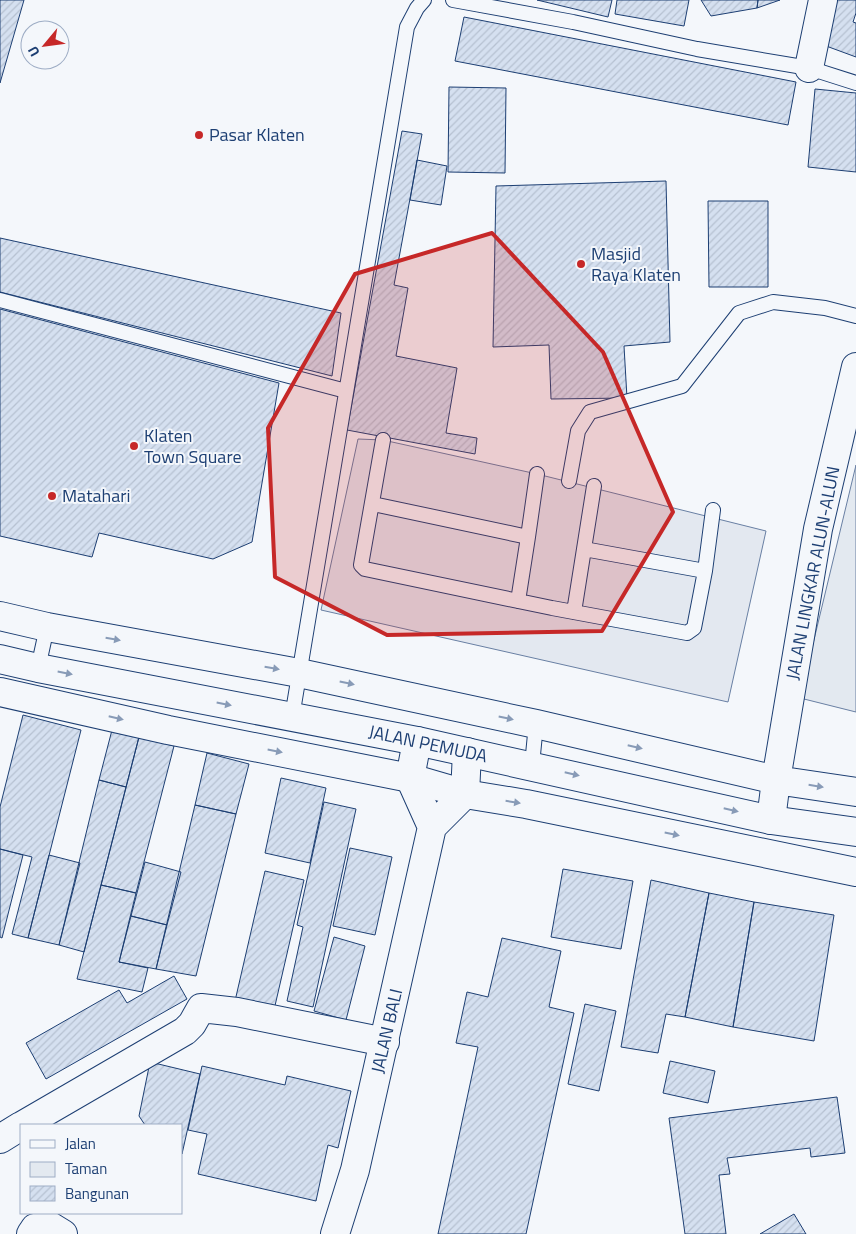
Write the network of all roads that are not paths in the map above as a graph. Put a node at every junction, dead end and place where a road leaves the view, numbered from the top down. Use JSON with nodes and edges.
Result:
{"nodes":[{"id":1,"x":424,"y":0,"type":"edge"},
{"id":2,"x":453,"y":0,"type":"edge"},
{"id":3,"x":823,"y":0,"type":"edge"},
{"id":4,"x":809,"y":68,"type":"junction"},
{"id":5,"x":856,"y":83,"type":"edge"},
{"id":6,"x":0,"y":300,"type":"edge"},
{"id":7,"x":856,"y":316,"type":"edge"},
{"id":8,"x":856,"y":367,"type":"edge"},
{"id":9,"x":346,"y":391,"type":"junction"},
{"id":10,"x":383,"y":440,"type":"dead end"},
{"id":11,"x":536,"y":474,"type":"dead end"},
{"id":12,"x":569,"y":481,"type":"dead end"},
{"id":13,"x":594,"y":486,"type":"dead end"},
{"id":14,"x":373,"y":504,"type":"junction"},
{"id":15,"x":713,"y":510,"type":"dead end"},
{"id":16,"x":528,"y":537,"type":"junction"},
{"id":17,"x":584,"y":549,"type":"junction"},
{"id":18,"x":705,"y":571,"type":"junction"},
{"id":19,"x":518,"y":601,"type":"junction"},
{"id":20,"x":574,"y":612,"type":"junction"},
{"id":21,"x":0,"y":616,"type":"edge"},
{"id":22,"x":47,"y":627,"type":"junction"},
{"id":23,"x":0,"y":659,"type":"edge"},
{"id":24,"x":38,"y":668,"type":"junction"},
{"id":25,"x":299,"y":673,"type":"junction"},
{"id":26,"x":0,"y":692,"type":"edge"},
{"id":27,"x":292,"y":717,"type":"junction"},
{"id":28,"x":536,"y":724,"type":"junction"},
{"id":29,"x":417,"y":741,"type":"junction"},
{"id":30,"x":467,"y":752,"type":"junction"},
{"id":31,"x":532,"y":765,"type":"junction"},
{"id":32,"x":410,"y":778,"type":"junction"},
{"id":33,"x":776,"y":780,"type":"junction"},
{"id":34,"x":856,"y":792,"type":"edge"},
{"id":35,"x":465,"y":794,"type":"junction"},
{"id":36,"x":771,"y":820,"type":"junction"},
{"id":37,"x":432,"y":827,"type":"junction"},
{"id":38,"x":856,"y":832,"type":"edge"},
{"id":39,"x":856,"y":872,"type":"edge"},
{"id":40,"x":856,"y":881,"type":"edge"},
{"id":41,"x":385,"y":1042,"type":"junction"},
{"id":42,"x":25,"y":1124,"type":"edge"},
{"id":43,"x":20,"y":1127,"type":"edge"},
{"id":44,"x":0,"y":1139,"type":"edge"},
{"id":45,"x":31,"y":1234,"type":"edge"},
{"id":46,"x":63,"y":1234,"type":"edge"},
{"id":47,"x":335,"y":1234,"type":"edge"}],
"edges":[{"from":1,"to":9,"type":"lane"},
{"from":2,"to":4,"type":"lane"},
{"from":3,"to":4,"type":"street"},
{"from":4,"to":5,"type":"lane"},
{"from":6,"to":9,"type":"lane"},
{"from":7,"to":12,"type":"lane"},
{"from":8,"to":33,"type":"street","name":"JALAN LINGKAR ALUN-ALUN"},
{"from":9,"to":25,"type":"lane"},
{"from":10,"to":14,"type":"lane"},
{"from":11,"to":16,"type":"lane"},
{"from":13,"to":17,"type":"lane"},
{"from":14,"to":16,"type":"lane"},
{"from":14,"to":19,"type":"lane"},
{"from":15,"to":18,"type":"lane"},
{"from":16,"to":19,"type":"lane"},
{"from":17,"to":18,"type":"lane"},
{"from":17,"to":20,"type":"lane"},
{"from":18,"to":20,"type":"lane"},
{"from":19,"to":20,"type":"lane"},
{"from":21,"to":22,"type":"street"},
{"from":22,"to":24,"type":"lane"},
{"from":22,"to":25,"type":"street","one_way":true},
{"from":23,"to":24,"type":"street","name":"JALAN PEMUDA"},
{"from":24,"to":27,"type":"street","name":"JALAN PEMUDA","one_way":true},
{"from":25,"to":27,"type":"lane"},
{"from":25,"to":28,"type":"street","one_way":true},
{"from":26,"to":32,"type":"street","one_way":true},
{"from":27,"to":29,"type":"street","name":"JALAN PEMUDA"},
{"from":28,"to":31,"type":"lane"},
{"from":28,"to":33,"type":"street","one_way":true},
{"from":29,"to":30,"type":"street","name":"JALAN PEMUDA"},
{"from":29,"to":32,"type":"street"},
{"from":30,"to":31,"type":"street","name":"JALAN PEMUDA"},
{"from":30,"to":35,"type":"street"},
{"from":31,"to":36,"type":"street","name":"JALAN PEMUDA","one_way":true},
{"from":32,"to":35,"type":"street"},
{"from":32,"to":37,"type":"street"},
{"from":33,"to":34,"type":"street","one_way":true},
{"from":33,"to":36,"type":"street","name":"JALAN LINGKAR ALUN-ALUN"},
{"from":35,"to":37,"type":"street"},
{"from":35,"to":39,"type":"street","one_way":true},
{"from":36,"to":38,"type":"street","name":"JALAN PEMUDA"},
{"from":37,"to":41,"type":"street","name":"JALAN BALI"},
{"from":39,"to":40,"type":"lane"},
{"from":41,"to":42,"type":"street"},
{"from":41,"to":47,"type":"street","name":"JALAN BALI"},
{"from":43,"to":44,"type":"street"},
{"from":45,"to":46,"type":"street"}]}
